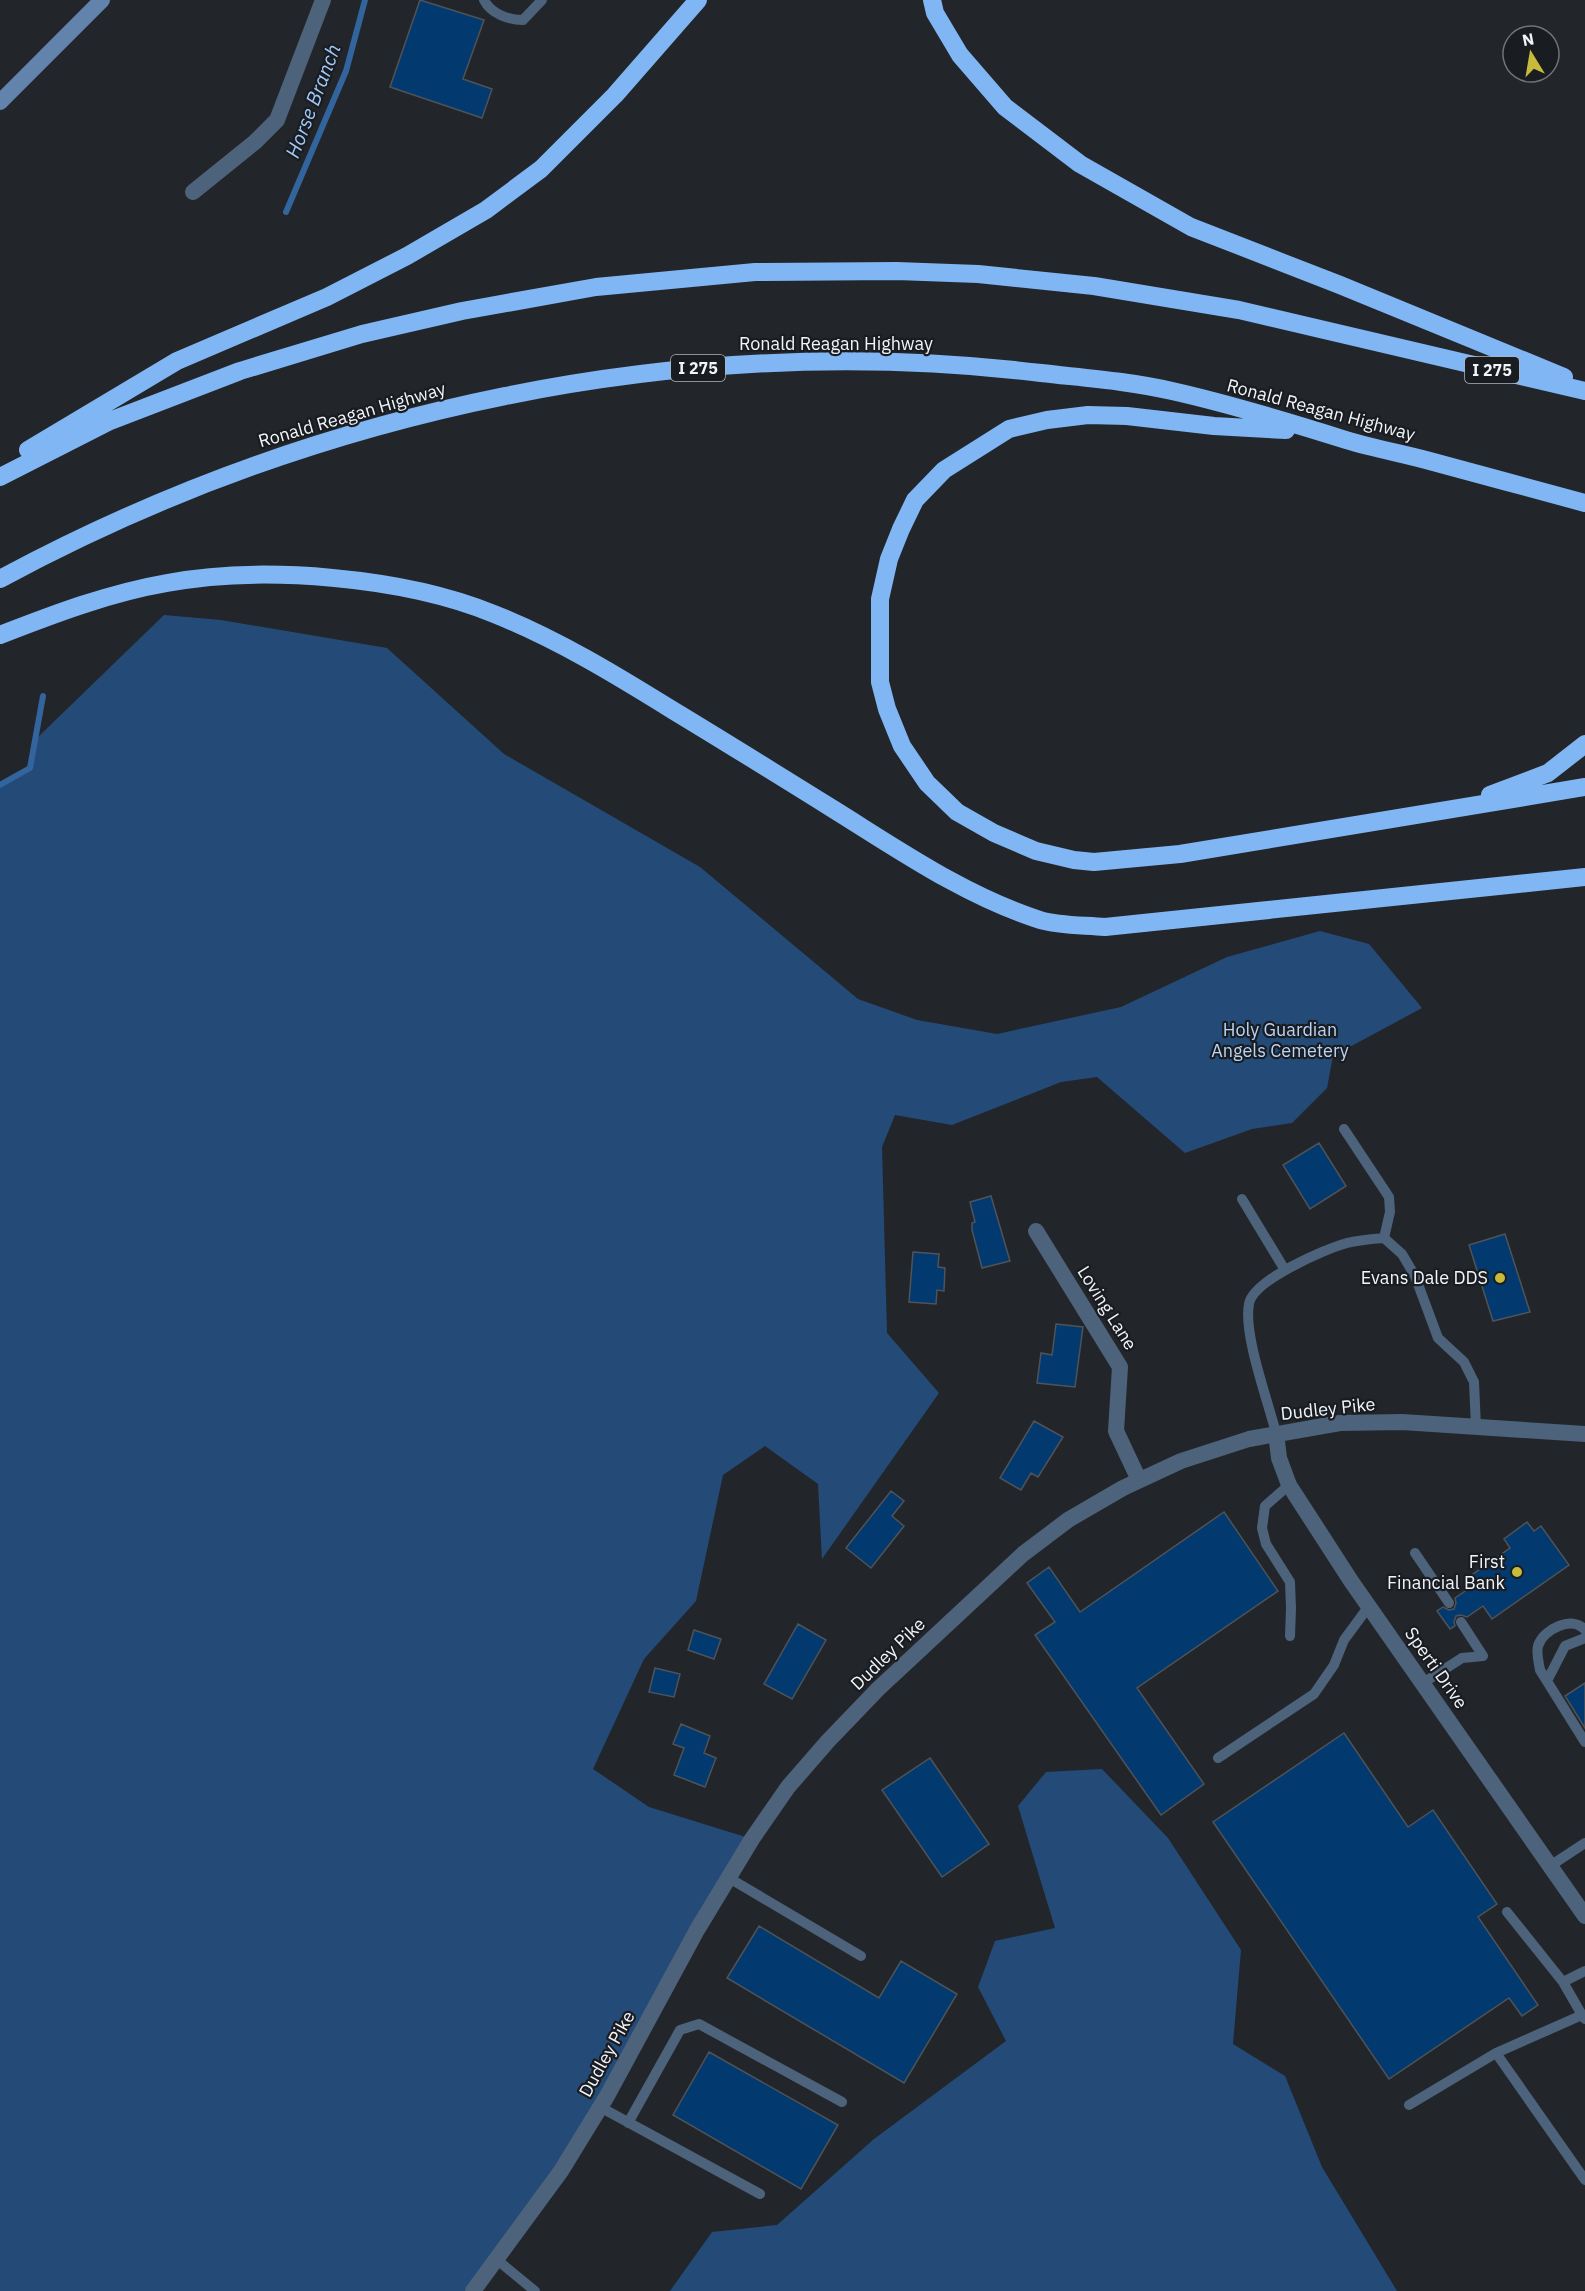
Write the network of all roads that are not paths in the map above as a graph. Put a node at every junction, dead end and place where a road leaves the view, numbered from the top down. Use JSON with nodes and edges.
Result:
{"nodes":[{"id":1,"x":102,"y":0,"type":"edge"},
{"id":2,"x":323,"y":0,"type":"edge"},
{"id":3,"x":484,"y":0,"type":"edge"},
{"id":4,"x":542,"y":0,"type":"edge"},
{"id":5,"x":698,"y":0,"type":"edge"},
{"id":6,"x":932,"y":0,"type":"edge"},
{"id":7,"x":0,"y":102,"type":"edge"},
{"id":8,"x":193,"y":192,"type":"dead end"},
{"id":9,"x":1585,"y":386,"type":"edge"},
{"id":10,"x":1585,"y":391,"type":"edge"},
{"id":11,"x":1323,"y":432,"type":"junction"},
{"id":12,"x":0,"y":468,"type":"edge"},
{"id":13,"x":0,"y":477,"type":"edge"},
{"id":14,"x":1585,"y":503,"type":"edge"},
{"id":15,"x":0,"y":579,"type":"edge"},
{"id":16,"x":0,"y":635,"type":"edge"},
{"id":17,"x":1585,"y":744,"type":"edge"},
{"id":18,"x":1585,"y":788,"type":"edge"},
{"id":19,"x":1455,"y":808,"type":"junction"},
{"id":20,"x":1585,"y":877,"type":"edge"},
{"id":21,"x":1344,"y":1129,"type":"dead end"},
{"id":22,"x":1242,"y":1199,"type":"dead end"},
{"id":23,"x":1036,"y":1231,"type":"dead end"},
{"id":24,"x":1384,"y":1238,"type":"junction"},
{"id":25,"x":1285,"y":1270,"type":"junction"},
{"id":26,"x":1476,"y":1427,"type":"junction"},
{"id":27,"x":1276,"y":1433,"type":"junction"},
{"id":28,"x":1585,"y":1434,"type":"edge"},
{"id":29,"x":1139,"y":1480,"type":"junction"},
{"id":30,"x":1289,"y":1485,"type":"junction"},
{"id":31,"x":1415,"y":1553,"type":"dead end"},
{"id":32,"x":1449,"y":1603,"type":"dead end"},
{"id":33,"x":1369,"y":1606,"type":"junction"},
{"id":34,"x":1461,"y":1622,"type":"dead end"},
{"id":35,"x":1585,"y":1630,"type":"edge"},
{"id":36,"x":1290,"y":1636,"type":"dead end"},
{"id":37,"x":1585,"y":1638,"type":"edge"},
{"id":38,"x":1547,"y":1681,"type":"junction"},
{"id":39,"x":1423,"y":1683,"type":"junction"},
{"id":40,"x":1585,"y":1742,"type":"edge"},
{"id":41,"x":1218,"y":1758,"type":"dead end"},
{"id":42,"x":1585,"y":1843,"type":"edge"},
{"id":43,"x":1550,"y":1866,"type":"junction"},
{"id":44,"x":729,"y":1878,"type":"junction"},
{"id":45,"x":1507,"y":1912,"type":"dead end"},
{"id":46,"x":1585,"y":1916,"type":"edge"},
{"id":47,"x":861,"y":1956,"type":"dead end"},
{"id":48,"x":1585,"y":1971,"type":"edge"},
{"id":49,"x":1563,"y":1982,"type":"junction"},
{"id":50,"x":1583,"y":2017,"type":"edge"},
{"id":51,"x":1496,"y":2053,"type":"junction"},
{"id":52,"x":842,"y":2102,"type":"dead end"},
{"id":53,"x":1409,"y":2105,"type":"dead end"},
{"id":54,"x":600,"y":2107,"type":"junction"},
{"id":55,"x":628,"y":2123,"type":"junction"},
{"id":56,"x":1585,"y":2180,"type":"edge"},
{"id":57,"x":760,"y":2194,"type":"dead end"},
{"id":58,"x":496,"y":2259,"type":"junction"},
{"id":59,"x":473,"y":2291,"type":"edge"},
{"id":60,"x":535,"y":2291,"type":"edge"}],
"edges":[{"from":1,"to":7,"type":"main road"},
{"from":2,"to":8,"type":"street"},
{"from":3,"to":4,"type":"lane"},
{"from":5,"to":12,"type":"highway"},
{"from":6,"to":9,"type":"highway"},
{"from":10,"to":13,"type":"highway","number":"I 275"},
{"from":11,"to":14,"type":"highway","name":"Ronald Reagan Highway","number":"I 275"},
{"from":11,"to":15,"type":"highway","name":"Ronald Reagan Highway","number":"I 275"},
{"from":11,"to":19,"type":"highway"},
{"from":16,"to":20,"type":"highway"},
{"from":17,"to":19,"type":"highway"},
{"from":18,"to":19,"type":"highway"},
{"from":21,"to":24,"type":"lane"},
{"from":22,"to":25,"type":"lane"},
{"from":23,"to":29,"type":"street","name":"Loving Lane"},
{"from":24,"to":25,"type":"lane"},
{"from":24,"to":26,"type":"lane"},
{"from":25,"to":27,"type":"lane"},
{"from":26,"to":27,"type":"street","name":"Dudley Pike"},
{"from":26,"to":28,"type":"street","name":"Dudley Pike"},
{"from":27,"to":29,"type":"street","name":"Dudley Pike"},
{"from":27,"to":30,"type":"street","name":"Sperti Drive"},
{"from":29,"to":44,"type":"street","name":"Dudley Pike"},
{"from":30,"to":33,"type":"street","name":"Sperti Drive"},
{"from":30,"to":36,"type":"lane"},
{"from":31,"to":32,"type":"lane"},
{"from":33,"to":39,"type":"street","name":"Sperti Drive"},
{"from":33,"to":41,"type":"lane"},
{"from":34,"to":39,"type":"lane"},
{"from":35,"to":38,"type":"lane"},
{"from":37,"to":38,"type":"lane"},
{"from":38,"to":40,"type":"lane"},
{"from":39,"to":43,"type":"street","name":"Sperti Drive"},
{"from":42,"to":43,"type":"lane"},
{"from":43,"to":46,"type":"street","name":"Sperti Drive"},
{"from":44,"to":47,"type":"lane"},
{"from":44,"to":54,"type":"street","name":"Dudley Pike"},
{"from":45,"to":49,"type":"lane"},
{"from":48,"to":49,"type":"lane"},
{"from":49,"to":50,"type":"lane"},
{"from":50,"to":51,"type":"lane"},
{"from":51,"to":53,"type":"lane"},
{"from":51,"to":56,"type":"lane"},
{"from":52,"to":55,"type":"lane"},
{"from":54,"to":55,"type":"lane"},
{"from":54,"to":58,"type":"street","name":"Dudley Pike"},
{"from":55,"to":57,"type":"lane"},
{"from":58,"to":59,"type":"street","name":"Dudley Pike"},
{"from":58,"to":60,"type":"lane"}]}
